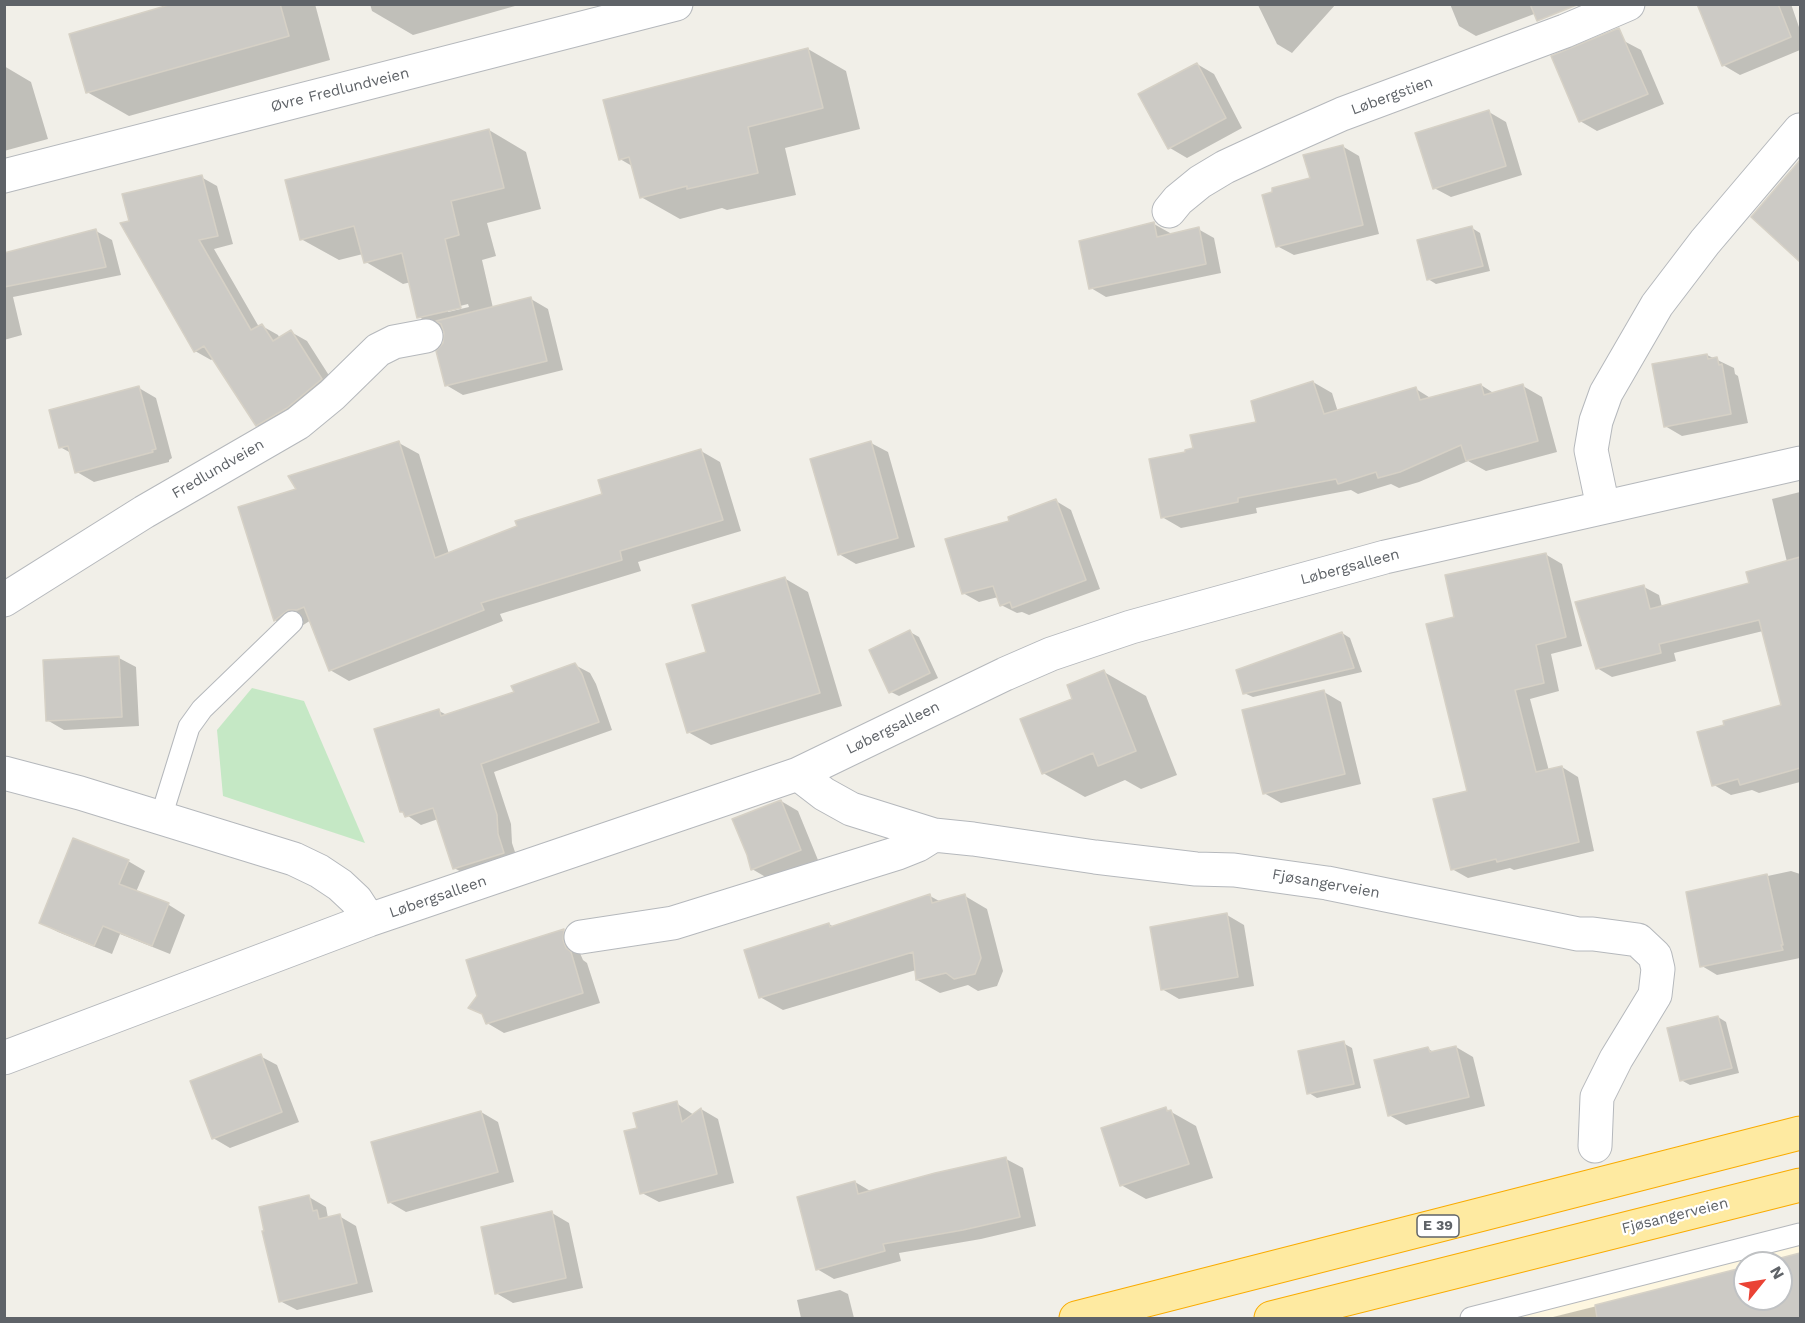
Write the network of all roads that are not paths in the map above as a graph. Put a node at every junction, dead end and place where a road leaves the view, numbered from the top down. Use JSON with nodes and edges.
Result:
{"nodes":[{"id":1,"x":676,"y":4,"type":"edge"},
{"id":2,"x":1628,"y":4,"type":"edge"},
{"id":3,"x":1800,"y":130,"type":"edge"},
{"id":4,"x":4,"y":176,"type":"edge"},
{"id":5,"x":1169,"y":211,"type":"dead end"},
{"id":6,"x":426,"y":336,"type":"dead end"},
{"id":7,"x":1800,"y":463,"type":"edge"},
{"id":8,"x":1603,"y":507,"type":"junction"},
{"id":9,"x":4,"y":600,"type":"edge"},
{"id":10,"x":292,"y":622,"type":"dead end"},
{"id":11,"x":798,"y":774,"type":"junction"},
{"id":12,"x":6,"y":779,"type":"edge"},
{"id":13,"x":161,"y":817,"type":"junction"},
{"id":14,"x":934,"y":835,"type":"junction"},
{"id":15,"x":369,"y":920,"type":"junction"},
{"id":16,"x":581,"y":938,"type":"dead end"},
{"id":17,"x":4,"y":1058,"type":"edge"},
{"id":18,"x":1800,"y":1133,"type":"edge"},
{"id":19,"x":1595,"y":1146,"type":"dead end"},
{"id":20,"x":1799,"y":1185,"type":"edge"},
{"id":21,"x":1800,"y":1234,"type":"edge"},
{"id":22,"x":1076,"y":1318,"type":"edge"},
{"id":23,"x":1271,"y":1318,"type":"edge"},
{"id":24,"x":1471,"y":1318,"type":"edge"}],
"edges":[{"from":1,"to":4,"type":"street","name":"Øvre Fredlundveien"},
{"from":2,"to":5,"type":"street","name":"Løbergstien"},
{"from":3,"to":8,"type":"street"},
{"from":6,"to":9,"type":"street","name":"Fredlundveien"},
{"from":7,"to":8,"type":"street","name":"Løbergsalleen"},
{"from":8,"to":11,"type":"street","name":"Løbergsalleen"},
{"from":10,"to":13,"type":"lane"},
{"from":11,"to":14,"type":"street","name":"Fjøsangerveien"},
{"from":11,"to":15,"type":"street","name":"Løbergsalleen"},
{"from":12,"to":13,"type":"street"},
{"from":13,"to":15,"type":"street"},
{"from":14,"to":16,"type":"street"},
{"from":14,"to":19,"type":"street","name":"Fjøsangerveien"},
{"from":15,"to":17,"type":"street","name":"Løbergsalleen"},
{"from":18,"to":22,"type":"highway","number":"E 39"},
{"from":20,"to":23,"type":"highway","name":"Fjøsangerveien"},
{"from":21,"to":24,"type":"lane"}]}
